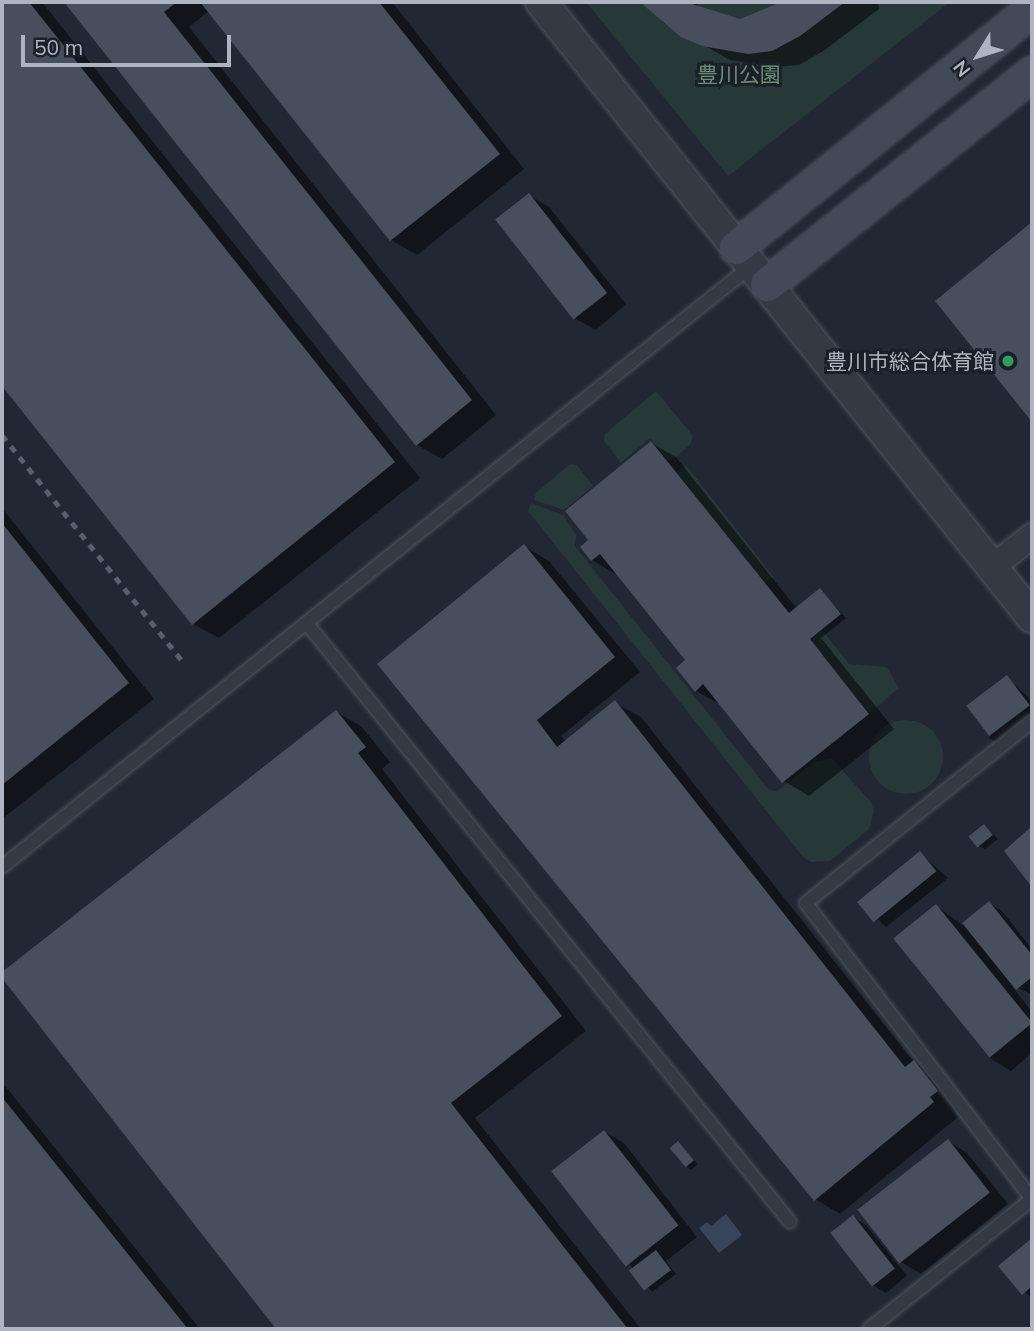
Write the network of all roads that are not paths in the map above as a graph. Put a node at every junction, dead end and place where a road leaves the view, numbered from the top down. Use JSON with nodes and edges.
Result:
{"nodes":[{"id":1,"x":541,"y":2,"type":"edge"},
{"id":2,"x":1032,"y":9,"type":"edge"},
{"id":3,"x":1032,"y":73,"type":"edge"},
{"id":4,"x":751,"y":266,"type":"junction"},
{"id":5,"x":1032,"y":536,"type":"edge"},
{"id":6,"x":992,"y":567,"type":"junction"},
{"id":7,"x":1032,"y":617,"type":"edge"},
{"id":8,"x":308,"y":625,"type":"junction"},
{"id":9,"x":1032,"y":722,"type":"edge"},
{"id":10,"x":2,"y":867,"type":"edge"},
{"id":11,"x":790,"y":1222,"type":"dead end"},
{"id":12,"x":869,"y":1329,"type":"edge"}],
"edges":[{"from":1,"to":4,"type":"street"},
{"from":2,"to":4,"type":"main road"},
{"from":3,"to":4,"type":"main road"},
{"from":4,"to":6,"type":"street"},
{"from":4,"to":8,"type":"lane"},
{"from":5,"to":6,"type":"street"},
{"from":6,"to":7,"type":"street"},
{"from":8,"to":10,"type":"lane"},
{"from":8,"to":11,"type":"lane"},
{"from":9,"to":12,"type":"lane"}]}
